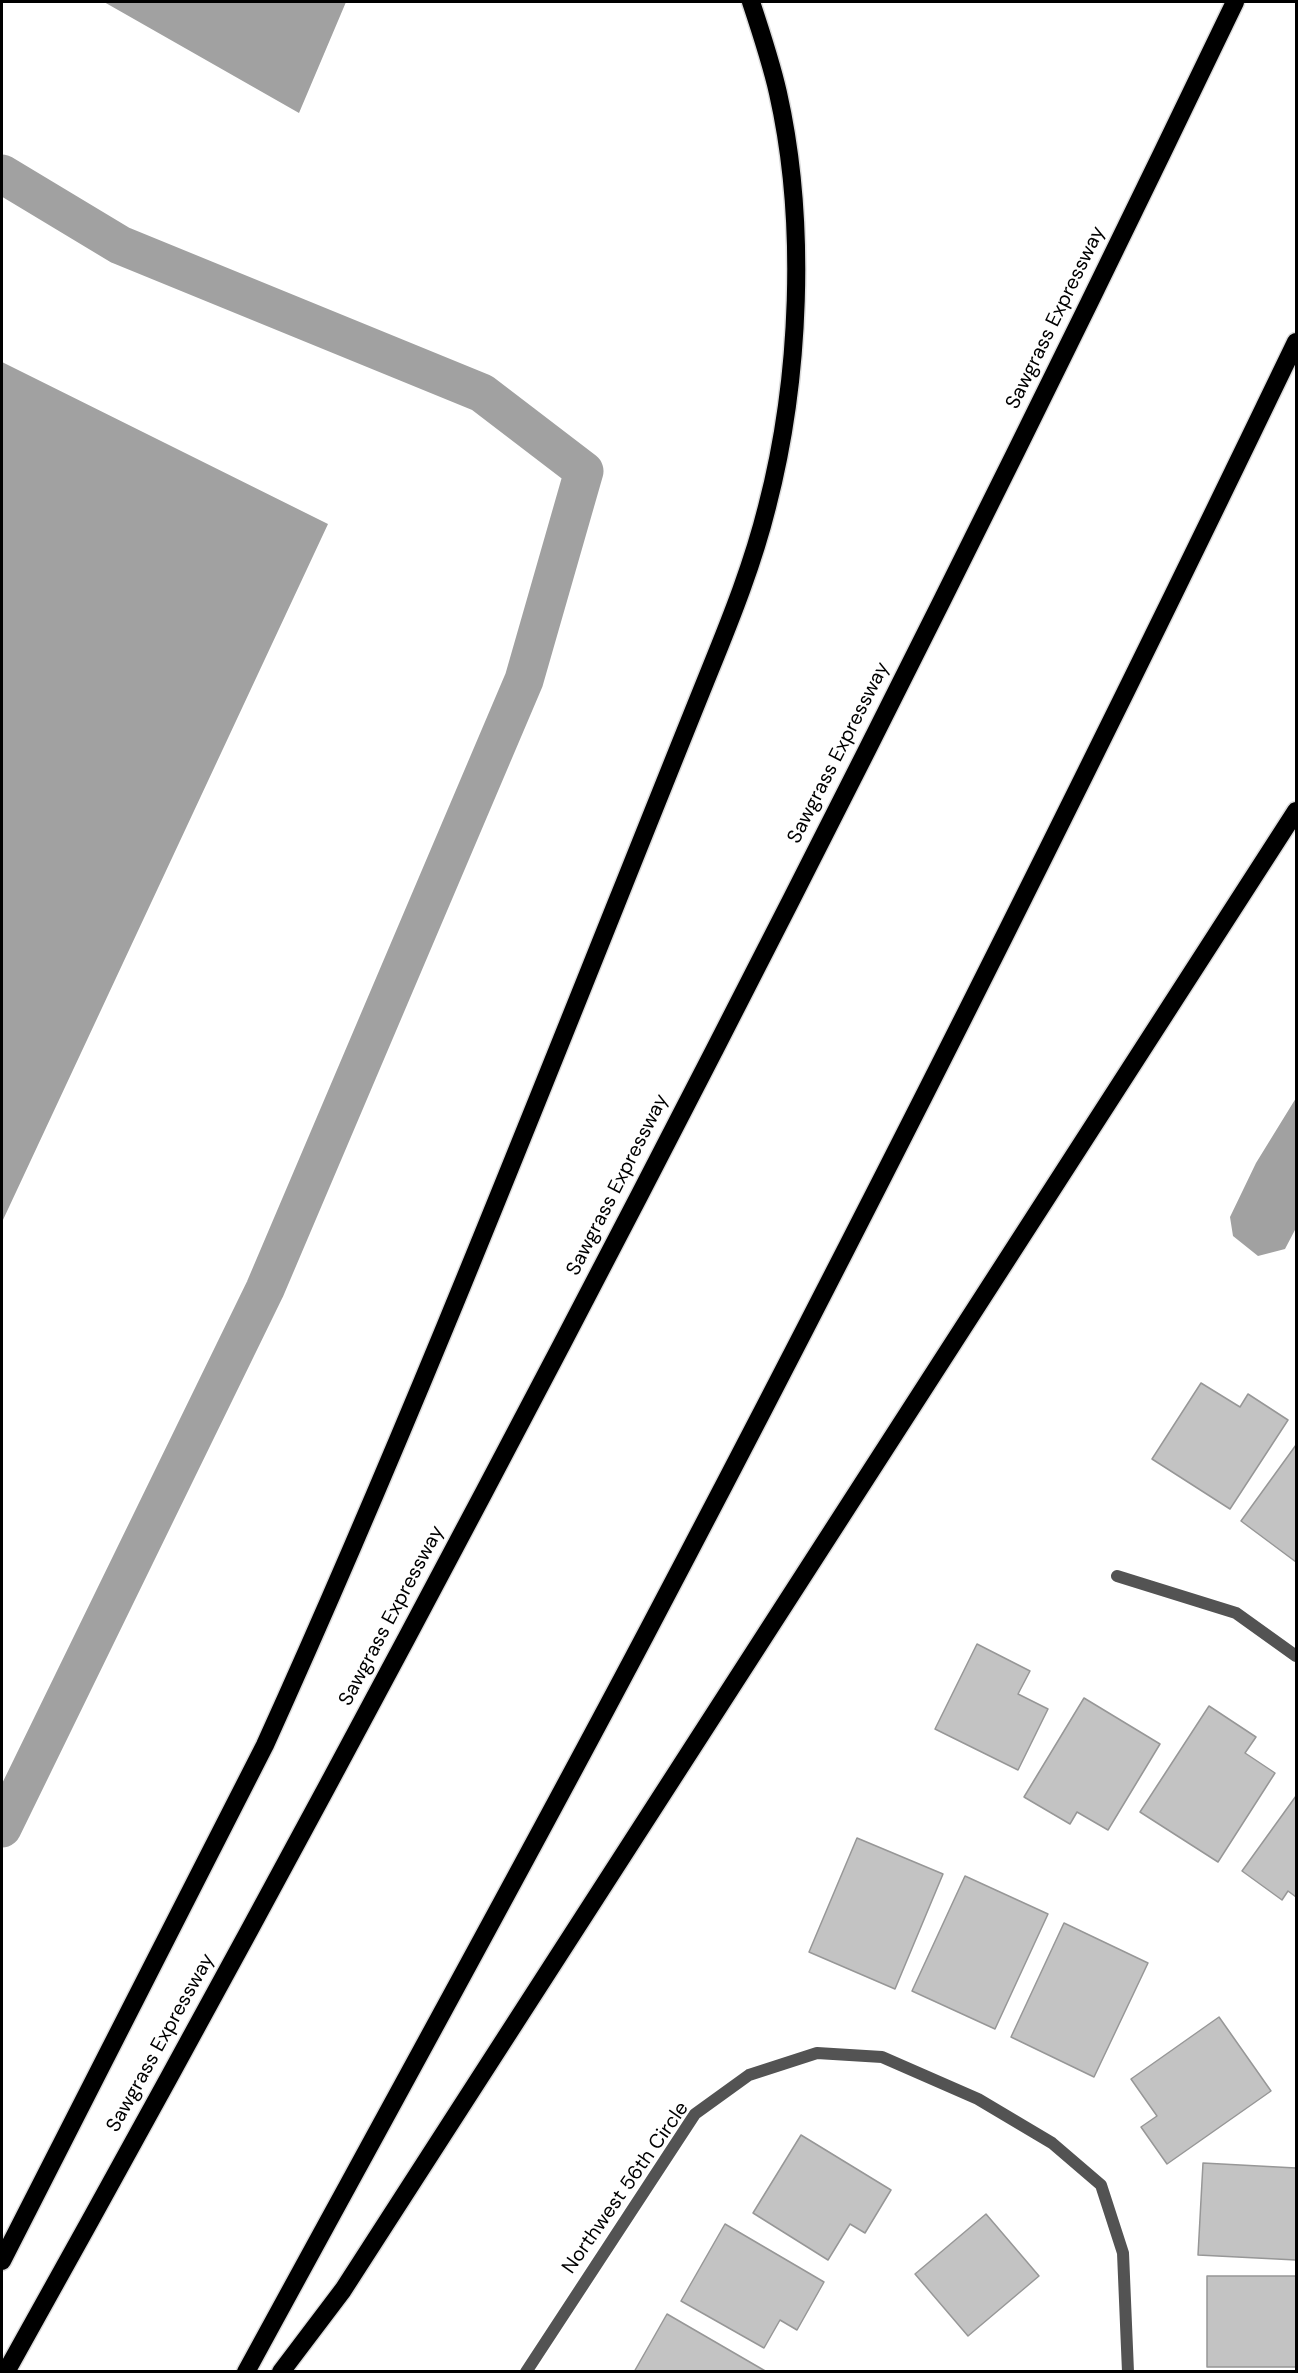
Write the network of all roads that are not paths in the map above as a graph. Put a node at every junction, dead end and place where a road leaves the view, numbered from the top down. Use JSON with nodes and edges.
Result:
{"nodes":[{"id":1,"x":751,"y":2,"type":"edge"},
{"id":2,"x":1234,"y":2,"type":"edge"},
{"id":3,"x":1296,"y":342,"type":"edge"},
{"id":4,"x":1296,"y":811,"type":"edge"},
{"id":5,"x":1117,"y":1576,"type":"dead end"},
{"id":6,"x":1296,"y":1656,"type":"edge"},
{"id":7,"x":2,"y":2261,"type":"edge"},
{"id":8,"x":6,"y":2372,"type":"edge"},
{"id":9,"x":246,"y":2372,"type":"edge"},
{"id":10,"x":281,"y":2372,"type":"edge"},
{"id":11,"x":526,"y":2372,"type":"edge"},
{"id":12,"x":1128,"y":2372,"type":"edge"}],
"edges":[{"from":1,"to":7,"type":"highway"},
{"from":2,"to":8,"type":"highway","name":"Sawgrass Expressway"},
{"from":3,"to":9,"type":"highway"},
{"from":4,"to":10,"type":"highway"},
{"from":5,"to":6,"type":"street"},
{"from":11,"to":12,"type":"street","name":"Northwest 56th Circle"}]}
